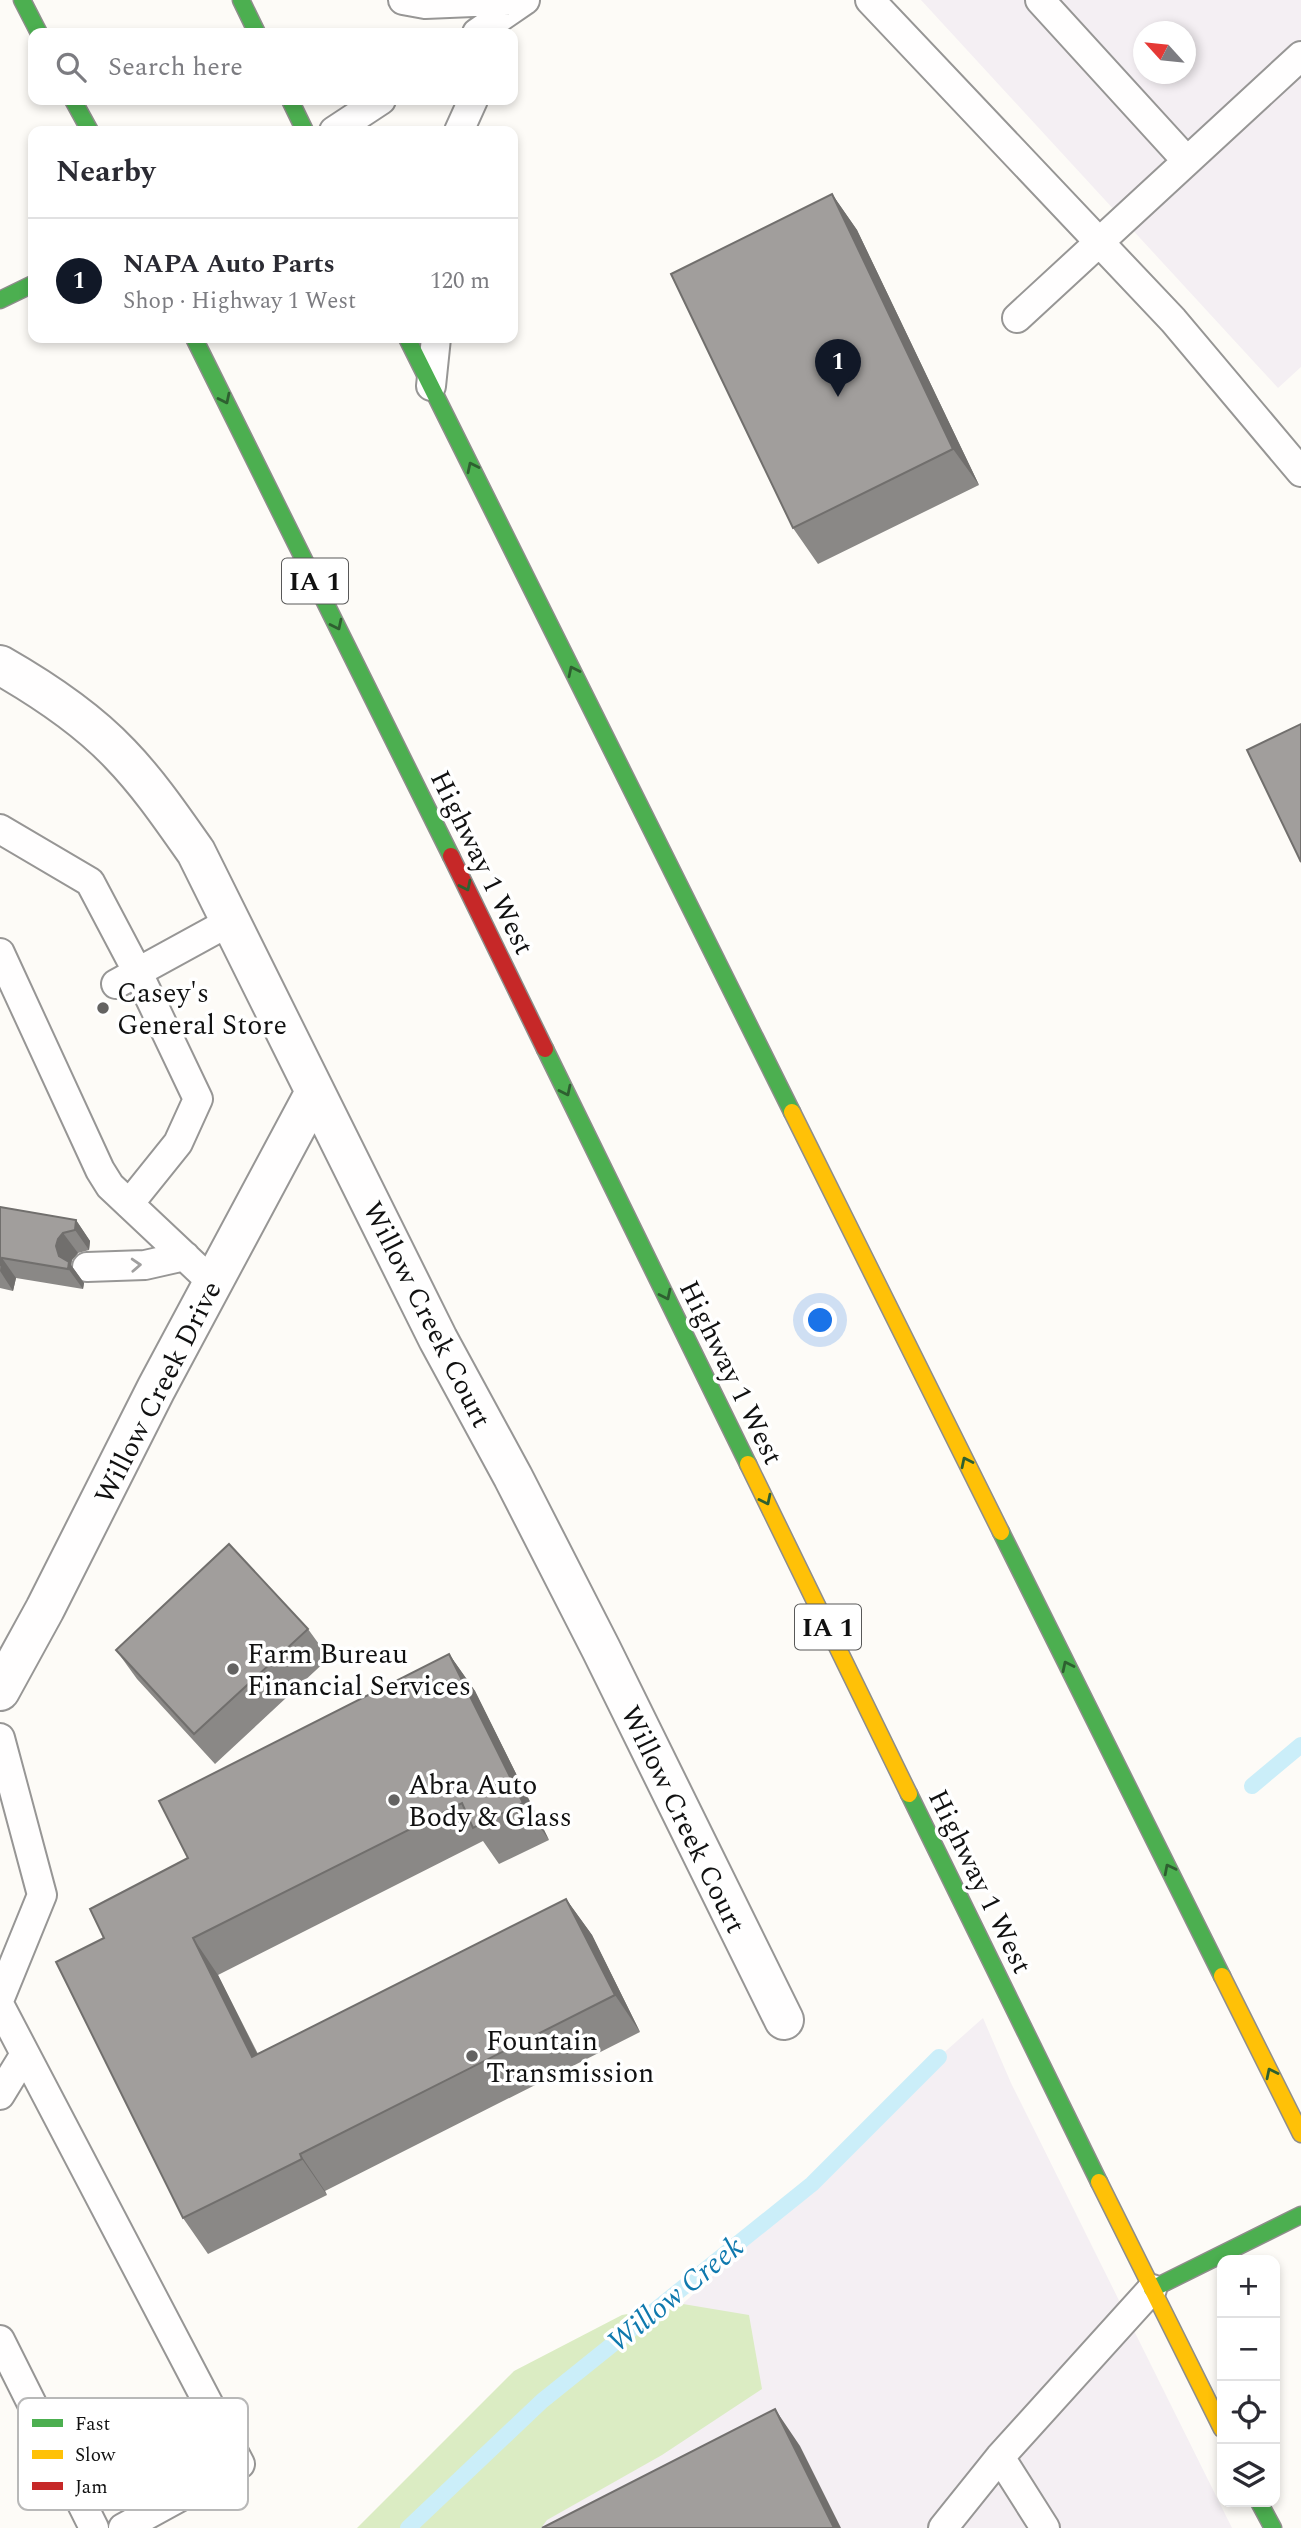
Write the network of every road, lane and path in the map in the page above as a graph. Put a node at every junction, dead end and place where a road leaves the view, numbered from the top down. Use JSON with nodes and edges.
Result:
{"nodes":[{"id":1,"x":22,"y":0,"type":"edge"},
{"id":2,"x":241,"y":0,"type":"edge"},
{"id":3,"x":404,"y":0,"type":"edge"},
{"id":4,"x":525,"y":0,"type":"edge"},
{"id":5,"x":870,"y":0,"type":"edge"},
{"id":6,"x":1040,"y":0,"type":"edge"},
{"id":7,"x":36,"y":28,"type":"edge"},
{"id":8,"x":255,"y":28,"type":"edge"},
{"id":9,"x":484,"y":28,"type":"edge"},
{"id":10,"x":510,"y":28,"type":"edge"},
{"id":11,"x":1301,"y":55,"type":"edge"},
{"id":12,"x":76,"y":105,"type":"edge"},
{"id":13,"x":292,"y":105,"type":"edge"},
{"id":14,"x":373,"y":105,"type":"edge"},
{"id":15,"x":471,"y":105,"type":"edge"},
{"id":16,"x":87,"y":126,"type":"edge"},
{"id":17,"x":303,"y":126,"type":"edge"},
{"id":18,"x":342,"y":126,"type":"edge"},
{"id":19,"x":461,"y":126,"type":"edge"},
{"id":20,"x":1187,"y":160,"type":"junction"},
{"id":21,"x":1099,"y":242,"type":"junction"},
{"id":22,"x":28,"y":286,"type":"edge"},
{"id":23,"x":0,"y":300,"type":"edge"},
{"id":24,"x":1017,"y":318,"type":"dead end"},
{"id":25,"x":196,"y":343,"type":"edge"},
{"id":26,"x":410,"y":343,"type":"edge"},
{"id":27,"x":435,"y":343,"type":"edge"},
{"id":28,"x":431,"y":386,"type":"junction"},
{"id":29,"x":1301,"y":472,"type":"edge"},
{"id":30,"x":0,"y":665,"type":"edge"},
{"id":31,"x":0,"y":829,"type":"edge"},
{"id":32,"x":231,"y":921,"type":"junction"},
{"id":33,"x":0,"y":953,"type":"edge"},
{"id":34,"x":126,"y":977,"type":"junction"},
{"id":35,"x":315,"y":1092,"type":"junction"},
{"id":36,"x":129,"y":1204,"type":"junction"},
{"id":37,"x":185,"y":1256,"type":"junction"},
{"id":38,"x":87,"y":1267,"type":"dead end"},
{"id":39,"x":213,"y":1283,"type":"junction"},
{"id":40,"x":0,"y":1691,"type":"edge"},
{"id":41,"x":0,"y":1738,"type":"edge"},
{"id":42,"x":0,"y":1998,"type":"edge"},
{"id":43,"x":0,"y":2006,"type":"edge"},
{"id":44,"x":784,"y":2020,"type":"dead end"},
{"id":45,"x":25,"y":2054,"type":"junction"},
{"id":46,"x":0,"y":2095,"type":"edge"},
{"id":47,"x":1301,"y":2134,"type":"edge"},
{"id":48,"x":1301,"y":2215,"type":"edge"},
{"id":49,"x":1152,"y":2289,"type":"junction"},
{"id":50,"x":0,"y":2340,"type":"edge"},
{"id":51,"x":29,"y":2398,"type":"edge"},
{"id":52,"x":205,"y":2398,"type":"edge"},
{"id":53,"x":1217,"y":2419,"type":"edge"},
{"id":54,"x":1000,"y":2457,"type":"junction"},
{"id":55,"x":1262,"y":2507,"type":"edge"},
{"id":56,"x":85,"y":2510,"type":"edge"},
{"id":57,"x":156,"y":2510,"type":"edge"},
{"id":58,"x":94,"y":2528,"type":"edge"},
{"id":59,"x":123,"y":2528,"type":"edge"},
{"id":60,"x":943,"y":2528,"type":"edge"},
{"id":61,"x":1045,"y":2528,"type":"edge"},
{"id":62,"x":1272,"y":2528,"type":"edge"}],
"edges":[{"from":1,"to":7,"type":"main road"},
{"from":2,"to":8,"type":"main road"},
{"from":3,"to":4,"type":"lane"},
{"from":4,"to":9,"type":"lane"},
{"from":4,"to":10,"type":"lane"},
{"from":5,"to":21,"type":"lane"},
{"from":6,"to":20,"type":"lane"},
{"from":11,"to":20,"type":"lane"},
{"from":12,"to":16,"type":"main road"},
{"from":13,"to":17,"type":"main road"},
{"from":14,"to":18,"type":"lane"},
{"from":15,"to":19,"type":"lane"},
{"from":20,"to":21,"type":"lane"},
{"from":21,"to":24,"type":"lane"},
{"from":21,"to":29,"type":"lane"},
{"from":22,"to":23,"type":"main road"},
{"from":25,"to":49,"type":"main road","name":"Highway 1 West","number":"IA 1","one_way":true},
{"from":26,"to":28,"type":"main road"},
{"from":27,"to":28,"type":"lane"},
{"from":47,"to":28,"type":"main road","one_way":true},
{"from":30,"to":32,"type":"street","name":"Willow Creek Court"},
{"from":31,"to":34,"type":"lane"},
{"from":32,"to":34,"type":"lane"},
{"from":32,"to":35,"type":"street","name":"Willow Creek Court"},
{"from":33,"to":36,"type":"lane"},
{"from":34,"to":36,"type":"lane"},
{"from":35,"to":39,"type":"street","name":"Willow Creek Drive"},
{"from":35,"to":44,"type":"street","name":"Willow Creek Court"},
{"from":36,"to":37,"type":"lane"},
{"from":38,"to":37,"type":"lane","one_way":true},
{"from":37,"to":39,"type":"lane"},
{"from":39,"to":40,"type":"street","name":"Willow Creek Drive"},
{"from":41,"to":42,"type":"lane"},
{"from":43,"to":45,"type":"lane"},
{"from":45,"to":46,"type":"lane"},
{"from":45,"to":52,"type":"lane"},
{"from":48,"to":49,"type":"main road"},
{"from":49,"to":53,"type":"main road","name":"Highway 1 West","number":"IA 1"},
{"from":49,"to":54,"type":"lane"},
{"from":50,"to":51,"type":"lane"},
{"from":54,"to":60,"type":"lane"},
{"from":54,"to":61,"type":"lane"},
{"from":55,"to":62,"type":"main road"},
{"from":56,"to":58,"type":"lane"},
{"from":57,"to":59,"type":"lane"}]}
